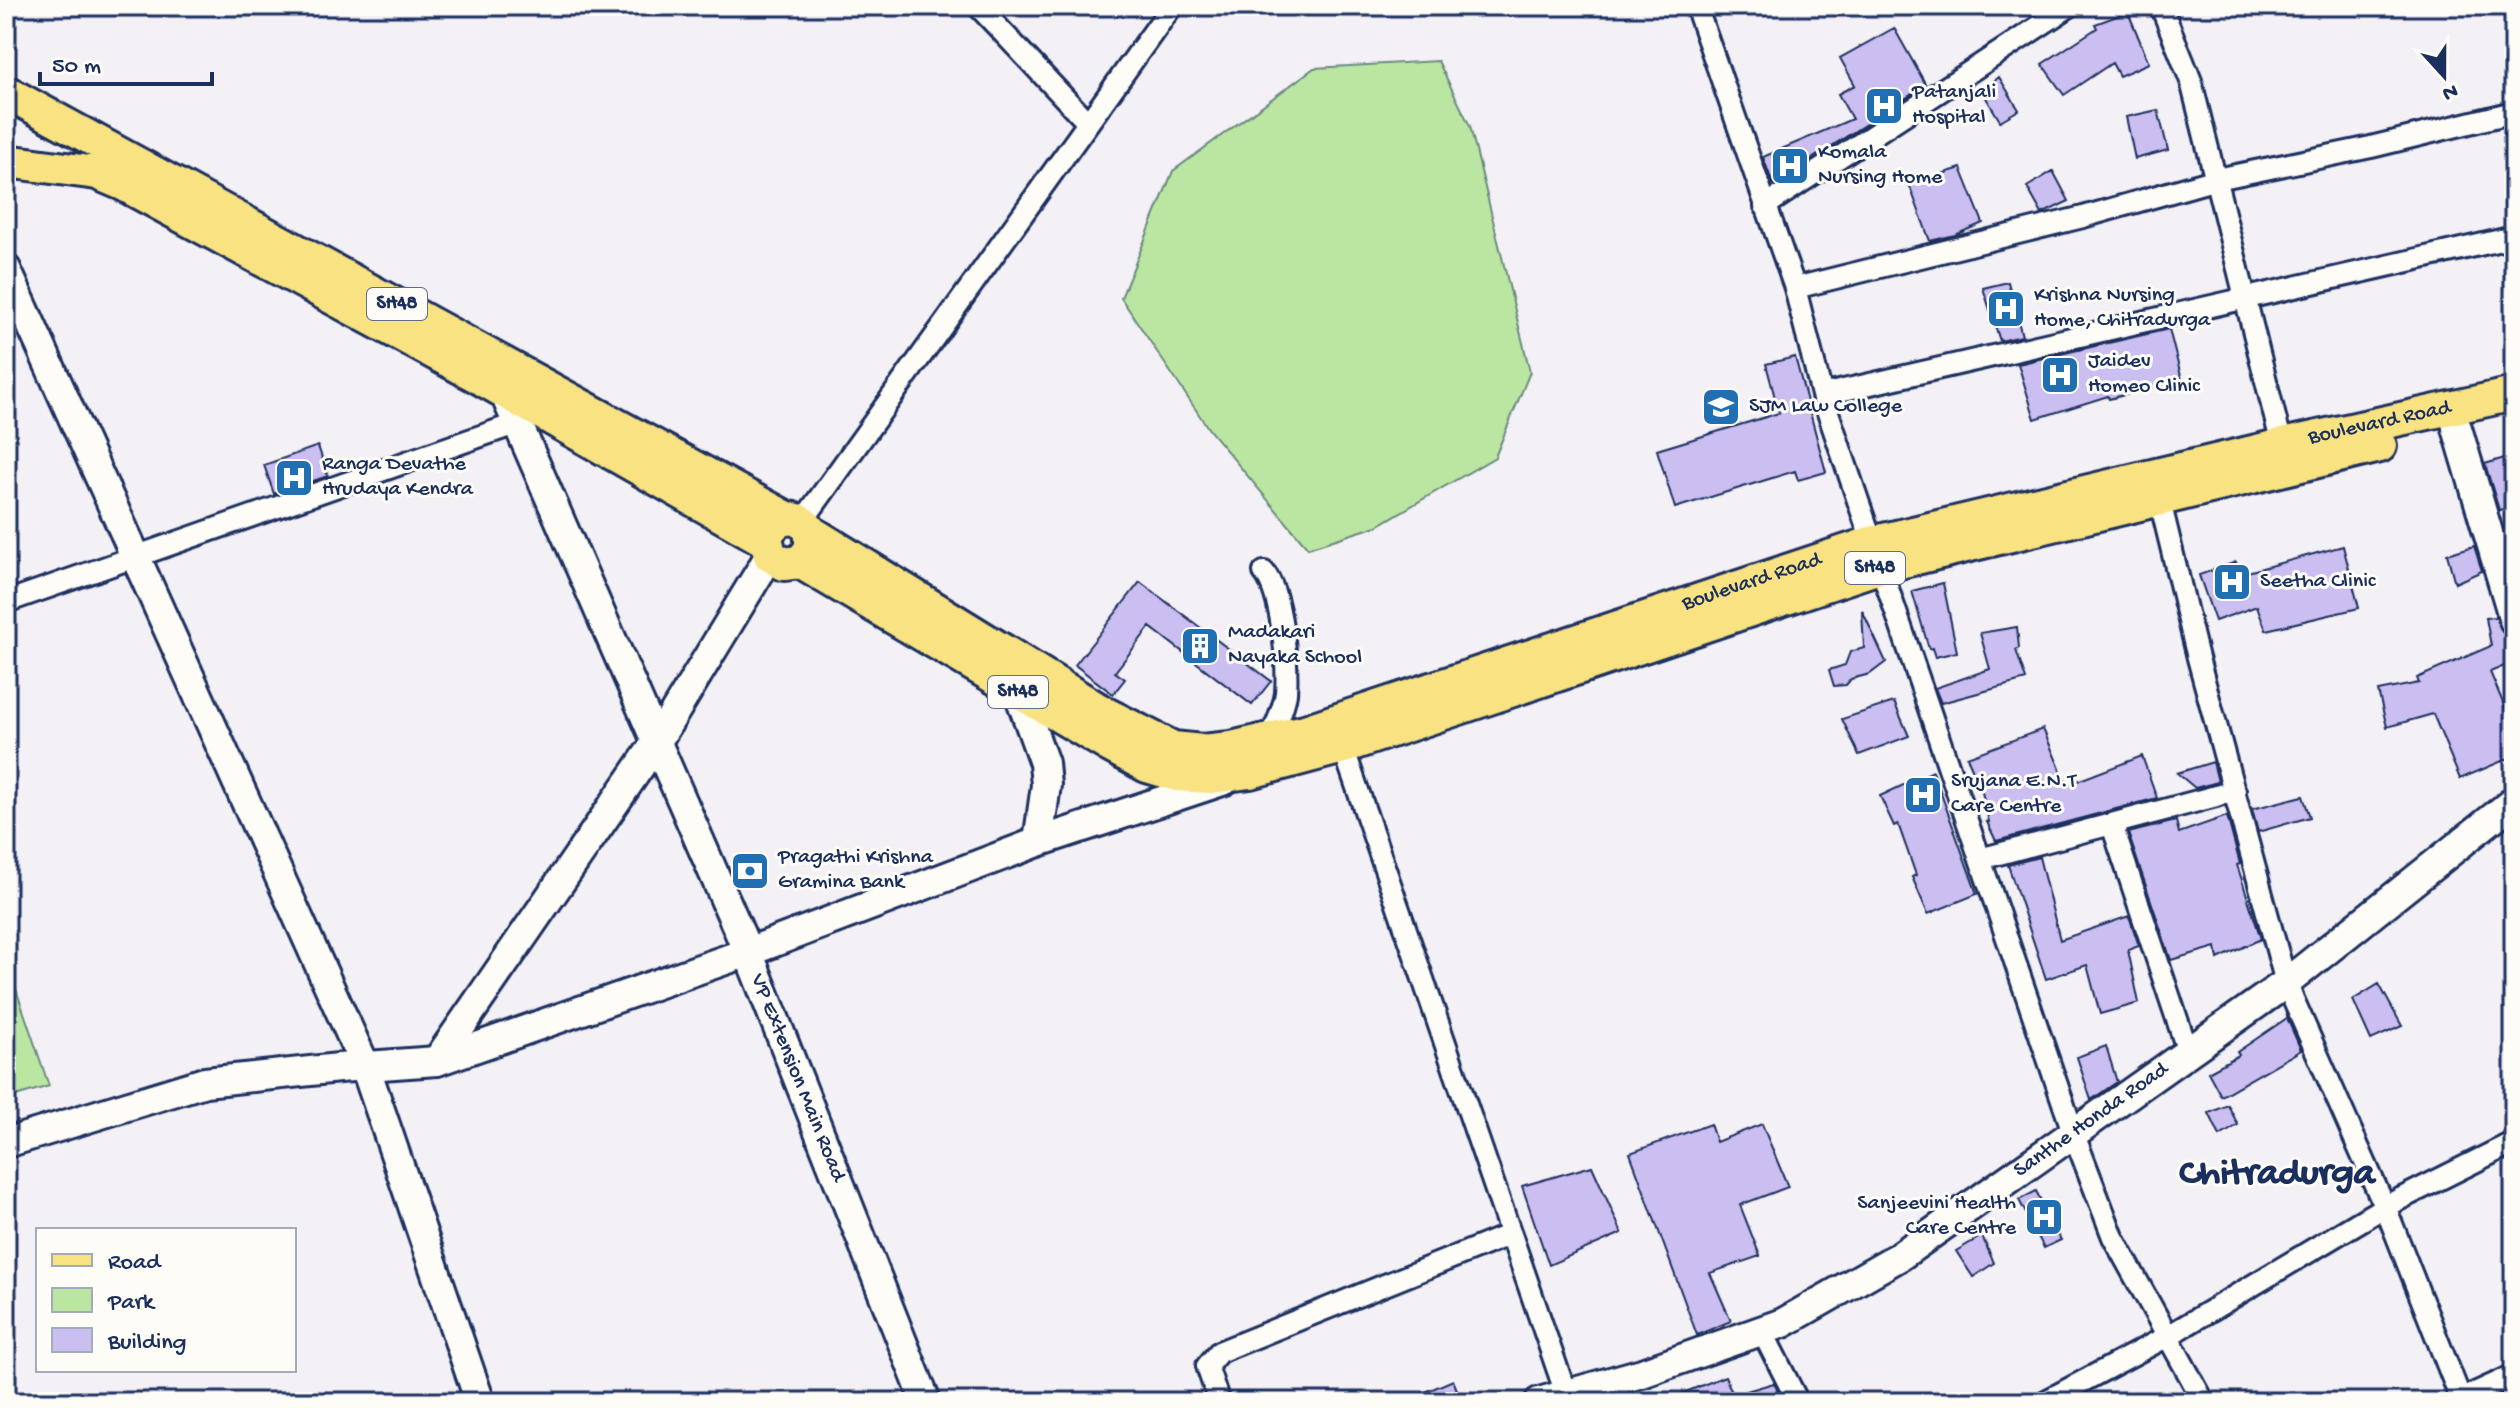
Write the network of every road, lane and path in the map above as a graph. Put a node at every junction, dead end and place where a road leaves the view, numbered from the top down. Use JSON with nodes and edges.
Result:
{"nodes":[{"id":1,"x":978,"y":6,"type":"edge"},
{"id":2,"x":1172,"y":6,"type":"edge"},
{"id":3,"x":1696,"y":6,"type":"edge"},
{"id":4,"x":2057,"y":6,"type":"edge"},
{"id":5,"x":2070,"y":6,"type":"edge"},
{"id":6,"x":2161,"y":6,"type":"edge"},
{"id":7,"x":6,"y":92,"type":"edge"},
{"id":8,"x":2514,"y":112,"type":"edge"},
{"id":9,"x":1088,"y":123,"type":"junction"},
{"id":10,"x":66,"y":124,"type":"junction"},
{"id":11,"x":6,"y":161,"type":"edge"},
{"id":12,"x":48,"y":167,"type":"junction"},
{"id":13,"x":2217,"y":179,"type":"junction"},
{"id":14,"x":1765,"y":206,"type":"junction"},
{"id":15,"x":2514,"y":237,"type":"edge"},
{"id":16,"x":6,"y":269,"type":"edge"},
{"id":17,"x":1795,"y":288,"type":"junction"},
{"id":18,"x":2247,"y":300,"type":"junction"},
{"id":19,"x":510,"y":380,"type":"junction"},
{"id":20,"x":2514,"y":394,"type":"edge"},
{"id":21,"x":1822,"y":395,"type":"junction"},
{"id":22,"x":2514,"y":415,"type":"edge"},
{"id":23,"x":518,"y":423,"type":"junction"},
{"id":24,"x":2457,"y":428,"type":"junction"},
{"id":25,"x":2282,"y":445,"type":"junction"},
{"id":26,"x":2159,"y":497,"type":"junction"},
{"id":27,"x":789,"y":538,"type":"junction"},
{"id":28,"x":1875,"y":555,"type":"junction"},
{"id":29,"x":136,"y":556,"type":"junction"},
{"id":30,"x":2507,"y":569,"type":"edge"},
{"id":31,"x":1264,"y":572,"type":"dead end"},
{"id":32,"x":6,"y":602,"type":"edge"},
{"id":33,"x":2514,"y":620,"type":"edge"},
{"id":34,"x":1018,"y":691,"type":"junction"},
{"id":35,"x":656,"y":743,"type":"junction"},
{"id":36,"x":1343,"y":747,"type":"junction"},
{"id":37,"x":1255,"y":757,"type":"junction"},
{"id":38,"x":2235,"y":791,"type":"junction"},
{"id":39,"x":2514,"y":801,"type":"edge"},
{"id":40,"x":2112,"y":825,"type":"junction"},
{"id":41,"x":1038,"y":842,"type":"junction"},
{"id":42,"x":1980,"y":859,"type":"junction"},
{"id":43,"x":748,"y":952,"type":"junction"},
{"id":44,"x":2286,"y":983,"type":"junction"},
{"id":45,"x":2188,"y":1052,"type":"junction"},
{"id":46,"x":437,"y":1061,"type":"junction"},
{"id":47,"x":365,"y":1066,"type":"junction"},
{"id":48,"x":2073,"y":1132,"type":"junction"},
{"id":49,"x":2514,"y":1142,"type":"edge"},
{"id":50,"x":6,"y":1143,"type":"edge"},
{"id":51,"x":2384,"y":1207,"type":"junction"},
{"id":52,"x":1511,"y":1234,"type":"junction"},
{"id":53,"x":1762,"y":1331,"type":"junction"},
{"id":54,"x":2168,"y":1336,"type":"junction"},
{"id":55,"x":2514,"y":1375,"type":"edge"},
{"id":56,"x":1552,"y":1398,"type":"edge"},
{"id":57,"x":2459,"y":1401,"type":"edge"},
{"id":58,"x":480,"y":1402,"type":"edge"},
{"id":59,"x":926,"y":1402,"type":"edge"},
{"id":60,"x":1219,"y":1402,"type":"edge"},
{"id":61,"x":1798,"y":1402,"type":"edge"},
{"id":62,"x":2044,"y":1402,"type":"edge"},
{"id":63,"x":2204,"y":1402,"type":"edge"}],
"edges":[{"from":1,"to":9,"type":"street"},
{"from":2,"to":9,"type":"street"},
{"from":3,"to":14,"type":"street"},
{"from":4,"to":5,"type":"street"},
{"from":5,"to":14,"type":"street"},
{"from":6,"to":13,"type":"street"},
{"from":7,"to":10,"type":"main road","number":"SH48"},
{"from":8,"to":13,"type":"street"},
{"from":9,"to":27,"type":"street"},
{"from":10,"to":12,"type":"main road"},
{"from":10,"to":19,"type":"main road","number":"SH48"},
{"from":11,"to":12,"type":"main road","number":"SH48"},
{"from":12,"to":19,"type":"main road","number":"SH48"},
{"from":13,"to":17,"type":"street"},
{"from":13,"to":18,"type":"street"},
{"from":14,"to":17,"type":"street"},
{"from":15,"to":18,"type":"street"},
{"from":16,"to":29,"type":"street"},
{"from":17,"to":21,"type":"street"},
{"from":18,"to":21,"type":"street"},
{"from":18,"to":25,"type":"street"},
{"from":19,"to":23,"type":"street"},
{"from":19,"to":27,"type":"main road","number":"SH48"},
{"from":20,"to":25,"type":"main road","name":"Boulevard Road","number":"SH48"},
{"from":21,"to":28,"type":"street"},
{"from":22,"to":24,"type":"main road","name":"Boulevard Road","number":"SH48"},
{"from":23,"to":29,"type":"street"},
{"from":23,"to":35,"type":"street"},
{"from":24,"to":26,"type":"main road","name":"Boulevard Road","number":"SH48"},
{"from":24,"to":30,"type":"street"},
{"from":25,"to":28,"type":"main road","name":"Boulevard Road","number":"SH48"},
{"from":26,"to":28,"type":"main road","name":"Boulevard Road","number":"SH48"},
{"from":26,"to":38,"type":"street"},
{"from":27,"to":34,"type":"main road","number":"SH48"},
{"from":27,"to":35,"type":"street"},
{"from":27,"to":37,"type":"main road","number":"SH48"},
{"from":28,"to":36,"type":"main road","name":"Boulevard Road","number":"SH48"},
{"from":28,"to":37,"type":"main road","name":"Boulevard Road","number":"SH48"},
{"from":28,"to":42,"type":"street"},
{"from":29,"to":32,"type":"street"},
{"from":29,"to":47,"type":"street"},
{"from":30,"to":33,"type":"street"},
{"from":31,"to":37,"type":"street"},
{"from":34,"to":37,"type":"main road","number":"SH48"},
{"from":34,"to":41,"type":"street"},
{"from":35,"to":43,"type":"street"},
{"from":35,"to":46,"type":"street"},
{"from":36,"to":37,"type":"main road","name":"Boulevard Road","number":"SH48"},
{"from":36,"to":52,"type":"street"},
{"from":37,"to":41,"type":"street","name":"VP Extension Main Road"},
{"from":38,"to":40,"type":"street"},
{"from":38,"to":44,"type":"street"},
{"from":39,"to":44,"type":"street","name":"Santhe Honda Road"},
{"from":40,"to":42,"type":"street"},
{"from":40,"to":45,"type":"street"},
{"from":41,"to":43,"type":"street","name":"VP Extension Main Road"},
{"from":42,"to":48,"type":"street"},
{"from":43,"to":46,"type":"street"},
{"from":43,"to":59,"type":"street","name":"VP Extension Main Road"},
{"from":44,"to":45,"type":"street","name":"Santhe Honda Road"},
{"from":44,"to":51,"type":"street"},
{"from":45,"to":48,"type":"street","name":"Santhe Honda Road"},
{"from":46,"to":47,"type":"street"},
{"from":47,"to":50,"type":"street"},
{"from":47,"to":58,"type":"street"},
{"from":48,"to":53,"type":"street","name":"Santhe Honda Road"},
{"from":48,"to":54,"type":"street"},
{"from":49,"to":51,"type":"street"},
{"from":51,"to":54,"type":"street"},
{"from":51,"to":57,"type":"street"},
{"from":52,"to":56,"type":"street"},
{"from":52,"to":60,"type":"street"},
{"from":53,"to":56,"type":"street","name":"Santhe Honda Road"},
{"from":53,"to":61,"type":"street"},
{"from":54,"to":62,"type":"street"},
{"from":54,"to":63,"type":"street"},
{"from":55,"to":57,"type":"street"}]}
